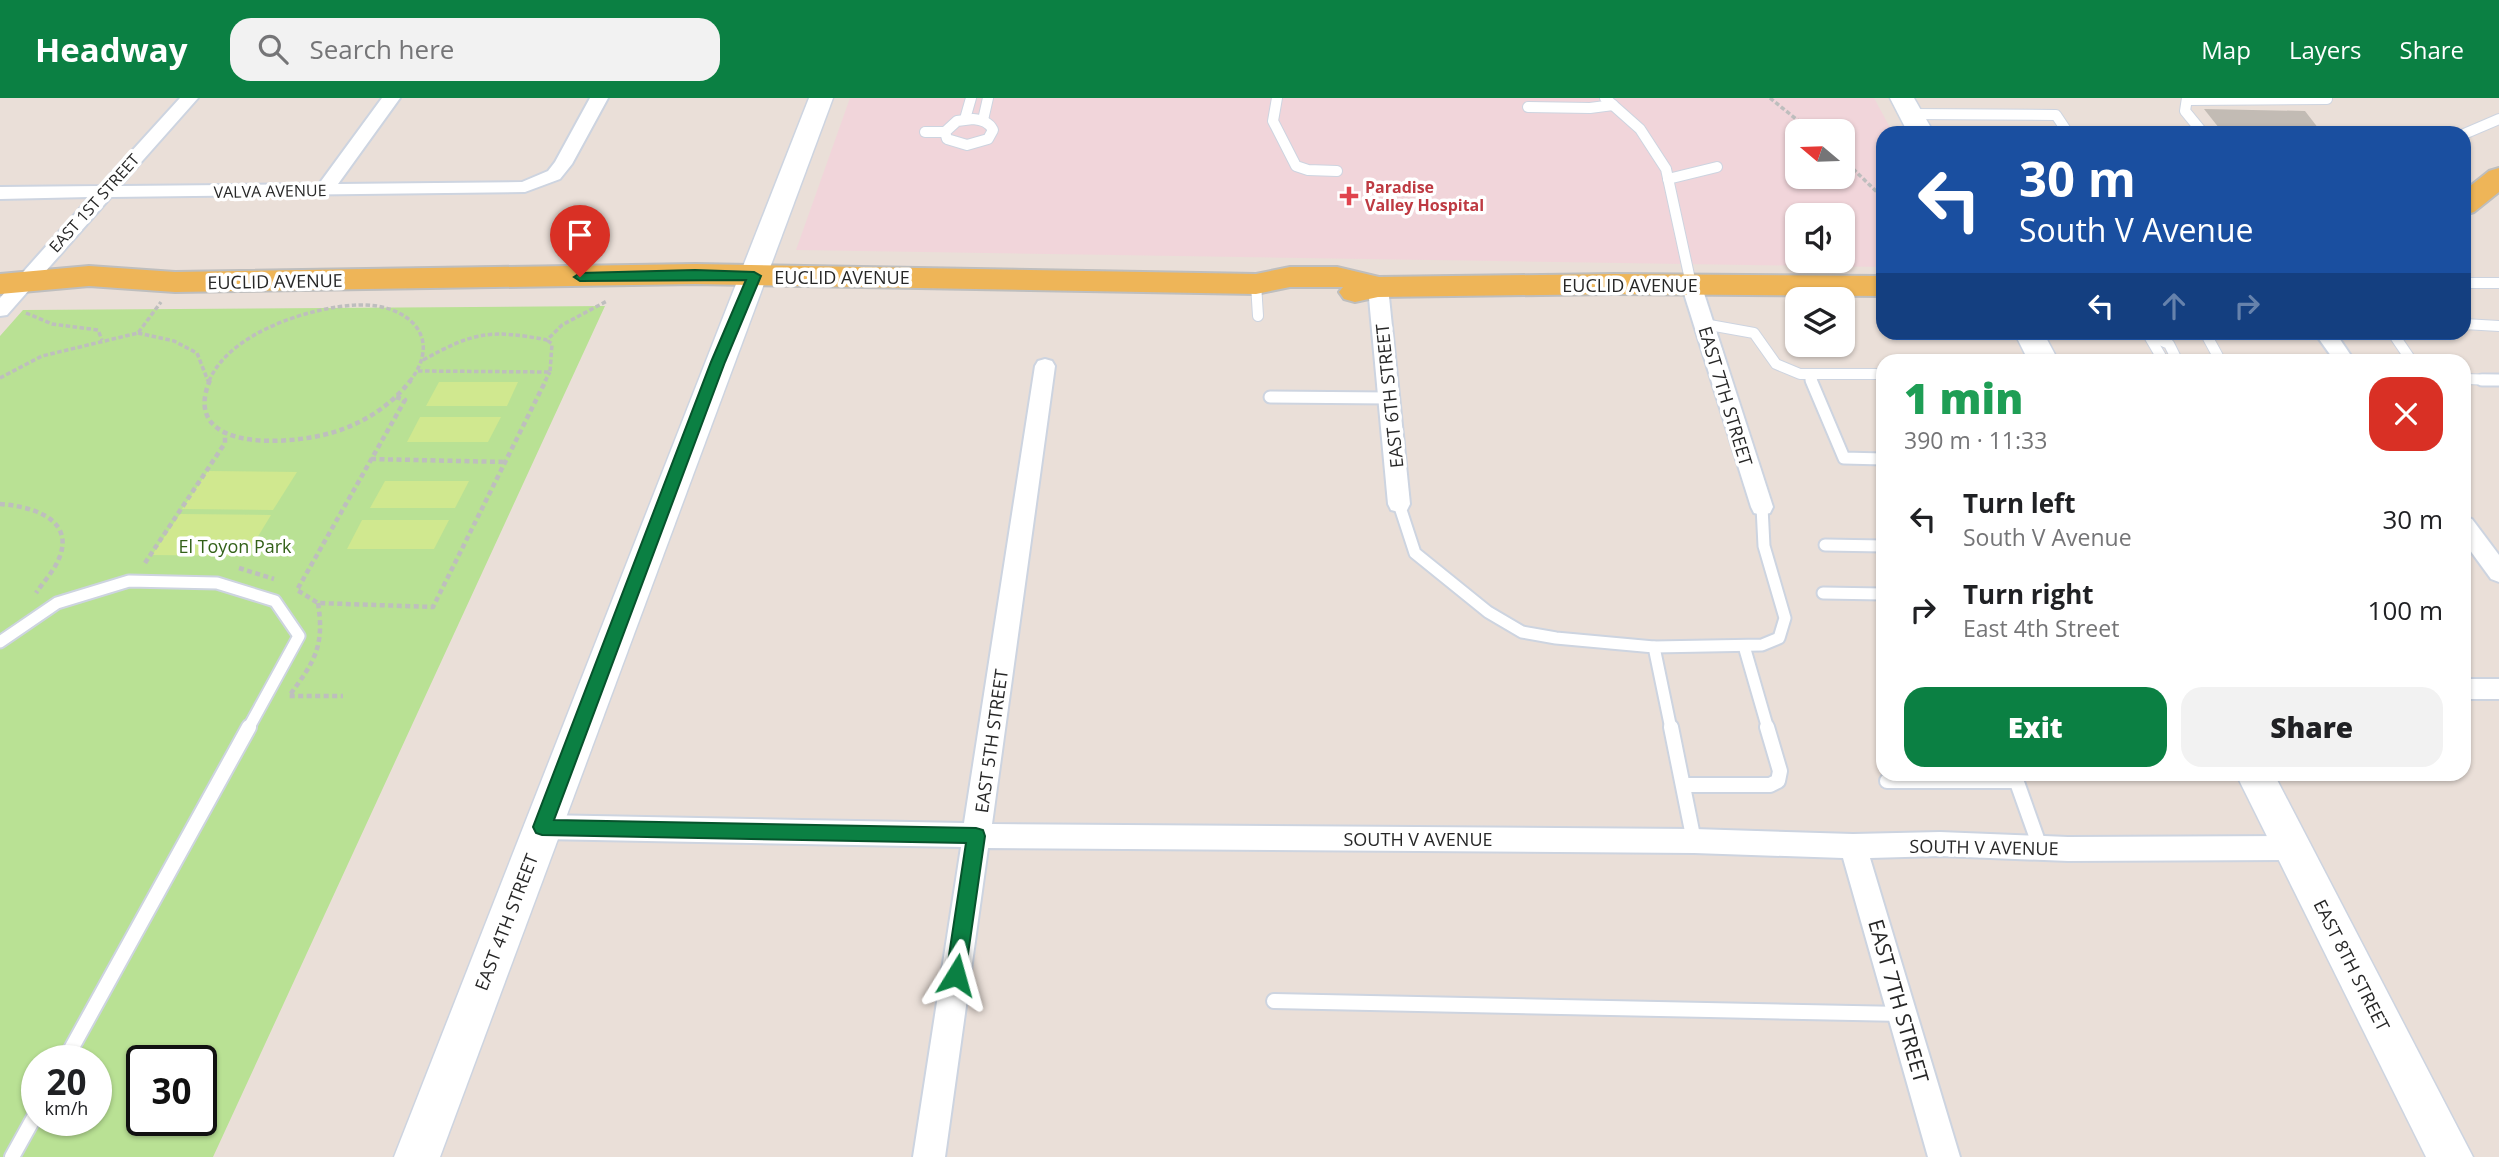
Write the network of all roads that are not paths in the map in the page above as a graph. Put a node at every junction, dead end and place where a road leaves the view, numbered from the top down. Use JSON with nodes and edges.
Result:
{"nodes":[{"id":1,"x":189,"y":98,"type":"edge"},
{"id":2,"x":391,"y":98,"type":"edge"},
{"id":3,"x":599,"y":98,"type":"edge"},
{"id":4,"x":821,"y":98,"type":"edge"},
{"id":5,"x":971,"y":98,"type":"edge"},
{"id":6,"x":988,"y":98,"type":"edge"},
{"id":7,"x":1277,"y":98,"type":"edge"},
{"id":8,"x":2187,"y":99,"type":"edge"},
{"id":9,"x":2327,"y":99,"type":"edge"},
{"id":10,"x":1609,"y":101,"type":"edge"},
{"id":11,"x":1528,"y":107,"type":"dead end"},
{"id":12,"x":1911,"y":115,"type":"edge"},
{"id":13,"x":965,"y":119,"type":"junction"},
{"id":14,"x":2499,"y":119,"type":"edge"},
{"id":15,"x":983,"y":120,"type":"junction"},
{"id":16,"x":2063,"y":126,"type":"edge"},
{"id":17,"x":2197,"y":126,"type":"edge"},
{"id":18,"x":2471,"y":131,"type":"edge"},
{"id":19,"x":925,"y":132,"type":"dead end"},
{"id":20,"x":945,"y":132,"type":"junction"},
{"id":21,"x":1717,"y":167,"type":"dead end"},
{"id":22,"x":1337,"y":171,"type":"dead end"},
{"id":23,"x":2499,"y":177,"type":"edge"},
{"id":24,"x":1668,"y":179,"type":"junction"},
{"id":25,"x":324,"y":190,"type":"junction"},
{"id":26,"x":0,"y":192,"type":"edge"},
{"id":27,"x":103,"y":192,"type":"junction"},
{"id":28,"x":2471,"y":200,"type":"edge"},
{"id":29,"x":754,"y":276,"type":"junction"},
{"id":30,"x":2471,"y":283,"type":"edge"},
{"id":31,"x":2499,"y":283,"type":"edge"},
{"id":32,"x":1256,"y":284,"type":"junction"},
{"id":33,"x":1691,"y":285,"type":"junction"},
{"id":34,"x":1876,"y":286,"type":"edge"},
{"id":35,"x":1378,"y":288,"type":"junction"},
{"id":36,"x":16,"y":294,"type":"edge"},
{"id":37,"x":0,"y":310,"type":"edge"},
{"id":38,"x":1258,"y":316,"type":"dead end"},
{"id":39,"x":1704,"y":324,"type":"junction"},
{"id":40,"x":2471,"y":324,"type":"edge"},
{"id":41,"x":2499,"y":326,"type":"edge"},
{"id":42,"x":2160,"y":340,"type":"edge"},
{"id":43,"x":2174,"y":354,"type":"edge"},
{"id":44,"x":1045,"y":366,"type":"dead end"},
{"id":45,"x":1809,"y":374,"type":"junction"},
{"id":46,"x":1876,"y":374,"type":"edge"},
{"id":47,"x":2471,"y":379,"type":"edge"},
{"id":48,"x":2499,"y":380,"type":"edge"},
{"id":49,"x":1270,"y":397,"type":"dead end"},
{"id":50,"x":1389,"y":398,"type":"junction"},
{"id":51,"x":1876,"y":459,"type":"edge"},
{"id":52,"x":1399,"y":504,"type":"joint"},
{"id":53,"x":1762,"y":508,"type":"joint"},
{"id":54,"x":2471,"y":535,"type":"edge"},
{"id":55,"x":1825,"y":545,"type":"dead end"},
{"id":56,"x":1876,"y":546,"type":"edge"},
{"id":57,"x":2499,"y":573,"type":"edge"},
{"id":58,"x":1823,"y":593,"type":"dead end"},
{"id":59,"x":1876,"y":594,"type":"edge"},
{"id":60,"x":0,"y":642,"type":"edge"},
{"id":61,"x":1744,"y":646,"type":"junction"},
{"id":62,"x":1654,"y":648,"type":"junction"},
{"id":63,"x":2471,"y":689,"type":"edge"},
{"id":64,"x":2499,"y":689,"type":"edge"},
{"id":65,"x":2016,"y":781,"type":"edge"},
{"id":66,"x":2259,"y":781,"type":"edge"},
{"id":67,"x":1684,"y":785,"type":"junction"},
{"id":68,"x":542,"y":827,"type":"junction"},
{"id":69,"x":976,"y":836,"type":"junction"},
{"id":70,"x":1694,"y":841,"type":"junction"},
{"id":71,"x":1853,"y":846,"type":"junction"},
{"id":72,"x":2040,"y":847,"type":"junction"},
{"id":73,"x":2293,"y":848,"type":"junction"},
{"id":74,"x":1274,"y":1000,"type":"dead end"},
{"id":75,"x":1904,"y":1014,"type":"junction"},
{"id":76,"x":73,"y":1045,"type":"edge"},
{"id":77,"x":24,"y":1136,"type":"edge"},
{"id":78,"x":12,"y":1157,"type":"edge"},
{"id":79,"x":417,"y":1157,"type":"edge"},
{"id":80,"x":929,"y":1157,"type":"edge"},
{"id":81,"x":1944,"y":1157,"type":"edge"},
{"id":82,"x":2450,"y":1157,"type":"edge"}],
"edges":[{"from":1,"to":27,"type":"street","name":"EAST 1ST STREET"},
{"from":2,"to":25,"type":"street"},
{"from":3,"to":25,"type":"street","name":"VALVA AVENUE"},
{"from":4,"to":29,"type":"street","name":"EAST 4TH STREET"},
{"from":5,"to":13,"type":"lane"},
{"from":6,"to":15,"type":"lane"},
{"from":7,"to":22,"type":"lane"},
{"from":8,"to":9,"type":"lane"},
{"from":8,"to":17,"type":"lane"},
{"from":10,"to":11,"type":"lane"},
{"from":10,"to":24,"type":"lane"},
{"from":12,"to":16,"type":"lane"},
{"from":13,"to":15,"type":"lane"},
{"from":13,"to":20,"type":"lane"},
{"from":14,"to":18,"type":"lane"},
{"from":15,"to":20,"type":"lane"},
{"from":19,"to":20,"type":"lane"},
{"from":21,"to":24,"type":"lane"},
{"from":23,"to":28,"type":"main road"},
{"from":24,"to":33,"type":"lane"},
{"from":25,"to":27,"type":"street","name":"VALVA AVENUE"},
{"from":26,"to":27,"type":"street","name":"VALVA AVENUE"},
{"from":27,"to":36,"type":"street","name":"EAST 1ST STREET"},
{"from":29,"to":32,"type":"main road","name":"EUCLID AVENUE"},
{"from":29,"to":36,"type":"main road","name":"EUCLID AVENUE"},
{"from":29,"to":68,"type":"street","name":"EAST 4TH STREET"},
{"from":30,"to":31,"type":"lane"},
{"from":32,"to":35,"type":"main road","name":"EUCLID AVENUE"},
{"from":32,"to":38,"type":"lane"},
{"from":33,"to":34,"type":"main road","name":"EUCLID AVENUE"},
{"from":33,"to":35,"type":"main road","name":"EUCLID AVENUE"},
{"from":33,"to":39,"type":"street","name":"EAST 7TH STREET"},
{"from":35,"to":50,"type":"street","name":"EAST 6TH STREET"},
{"from":36,"to":37,"type":"street","name":"EAST 1ST STREET"},
{"from":39,"to":45,"type":"lane"},
{"from":39,"to":53,"type":"street","name":"EAST 7TH STREET"},
{"from":40,"to":41,"type":"lane"},
{"from":42,"to":43,"type":"lane"},
{"from":44,"to":69,"type":"street","name":"EAST 5TH STREET"},
{"from":45,"to":46,"type":"lane"},
{"from":45,"to":51,"type":"lane"},
{"from":47,"to":48,"type":"lane"},
{"from":49,"to":50,"type":"lane"},
{"from":50,"to":52,"type":"street","name":"EAST 6TH STREET"},
{"from":52,"to":62,"type":"lane"},
{"from":53,"to":61,"type":"lane"},
{"from":54,"to":57,"type":"street"},
{"from":55,"to":56,"type":"lane"},
{"from":58,"to":59,"type":"lane"},
{"from":60,"to":76,"type":"lane"},
{"from":61,"to":62,"type":"lane"},
{"from":61,"to":67,"type":"lane"},
{"from":62,"to":67,"type":"lane"},
{"from":63,"to":64,"type":"street"},
{"from":65,"to":72,"type":"lane"},
{"from":66,"to":73,"type":"street","name":"EAST 8TH STREET"},
{"from":67,"to":70,"type":"lane"},
{"from":68,"to":69,"type":"street","name":"SOUTH V AVENUE"},
{"from":68,"to":79,"type":"street","name":"EAST 4TH STREET"},
{"from":69,"to":70,"type":"street","name":"SOUTH V AVENUE"},
{"from":69,"to":80,"type":"street","name":"EAST 5TH STREET"},
{"from":70,"to":71,"type":"street","name":"SOUTH V AVENUE"},
{"from":71,"to":72,"type":"street","name":"SOUTH V AVENUE"},
{"from":71,"to":75,"type":"street","name":"EAST 7TH STREET"},
{"from":72,"to":73,"type":"street","name":"SOUTH V AVENUE"},
{"from":73,"to":82,"type":"street","name":"EAST 8TH STREET"},
{"from":74,"to":75,"type":"lane"},
{"from":75,"to":81,"type":"street","name":"EAST 7TH STREET"},
{"from":77,"to":78,"type":"lane"}]}
